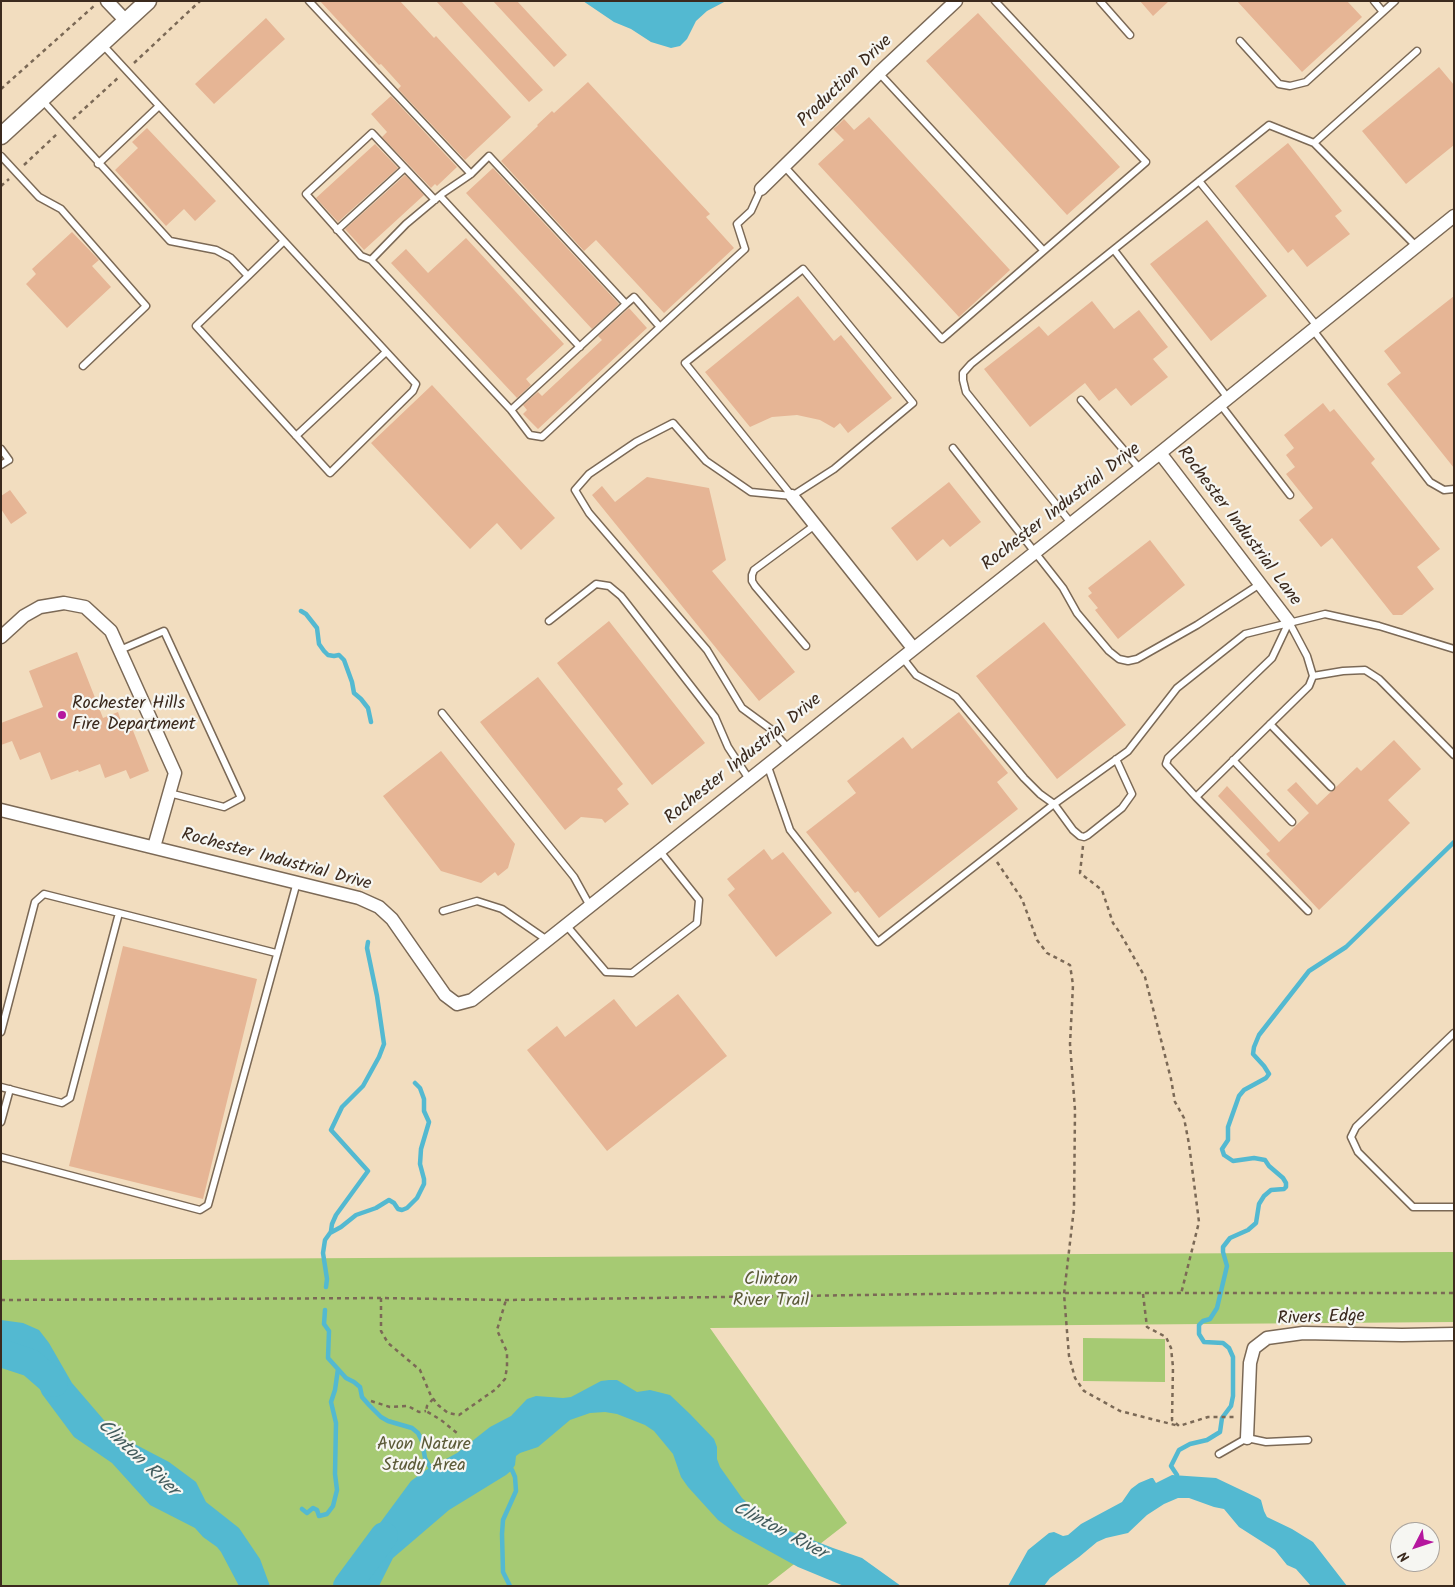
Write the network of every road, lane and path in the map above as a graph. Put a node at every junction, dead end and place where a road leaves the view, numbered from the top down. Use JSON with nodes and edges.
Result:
{"nodes":[{"id":1,"x":148,"y":1,"type":"edge"},
{"id":2,"x":200,"y":1,"type":"edge"},
{"id":3,"x":309,"y":1,"type":"edge"},
{"id":4,"x":956,"y":1,"type":"edge"},
{"id":5,"x":995,"y":1,"type":"edge"},
{"id":6,"x":1100,"y":1,"type":"edge"},
{"id":7,"x":1374,"y":1,"type":"edge"},
{"id":8,"x":1395,"y":1,"type":"edge"},
{"id":9,"x":102,"y":2,"type":"edge"},
{"id":10,"x":1383,"y":12,"type":"junction"},
{"id":11,"x":126,"y":21,"type":"junction"},
{"id":12,"x":1130,"y":35,"type":"dead end"},
{"id":13,"x":1240,"y":41,"type":"dead end"},
{"id":14,"x":102,"y":43,"type":"junction"},
{"id":15,"x":1417,"y":51,"type":"dead end"},
{"id":16,"x":126,"y":70,"type":"junction"},
{"id":17,"x":879,"y":73,"type":"junction"},
{"id":18,"x":1,"y":89,"type":"edge"},
{"id":19,"x":41,"y":99,"type":"junction"},
{"id":20,"x":159,"y":106,"type":"junction"},
{"id":21,"x":65,"y":127,"type":"junction"},
{"id":22,"x":1,"y":136,"type":"edge"},
{"id":23,"x":1314,"y":143,"type":"junction"},
{"id":24,"x":1,"y":156,"type":"edge"},
{"id":25,"x":98,"y":164,"type":"junction"},
{"id":26,"x":784,"y":166,"type":"junction"},
{"id":27,"x":406,"y":168,"type":"junction"},
{"id":28,"x":16,"y":172,"type":"junction"},
{"id":29,"x":471,"y":174,"type":"junction"},
{"id":30,"x":1199,"y":181,"type":"junction"},
{"id":31,"x":1,"y":186,"type":"edge"},
{"id":32,"x":761,"y":189,"type":"joint"},
{"id":33,"x":437,"y":198,"type":"junction"},
{"id":34,"x":1454,"y":216,"type":"edge"},
{"id":35,"x":337,"y":230,"type":"junction"},
{"id":36,"x":284,"y":241,"type":"junction"},
{"id":37,"x":1416,"y":246,"type":"junction"},
{"id":38,"x":1043,"y":250,"type":"junction"},
{"id":39,"x":1114,"y":250,"type":"junction"},
{"id":40,"x":371,"y":260,"type":"junction"},
{"id":41,"x":248,"y":276,"type":"junction"},
{"id":42,"x":626,"y":304,"type":"junction"},
{"id":43,"x":660,"y":328,"type":"junction"},
{"id":44,"x":1315,"y":328,"type":"junction"},
{"id":45,"x":580,"y":347,"type":"junction"},
{"id":46,"x":386,"y":352,"type":"junction"},
{"id":47,"x":83,"y":366,"type":"dead end"},
{"id":48,"x":1081,"y":400,"type":"dead end"},
{"id":49,"x":1224,"y":401,"type":"junction"},
{"id":50,"x":511,"y":410,"type":"junction"},
{"id":51,"x":296,"y":436,"type":"junction"},
{"id":52,"x":953,"y":448,"type":"dead end"},
{"id":53,"x":1,"y":449,"type":"edge"},
{"id":54,"x":1160,"y":453,"type":"junction"},
{"id":55,"x":1,"y":465,"type":"edge"},
{"id":56,"x":1140,"y":469,"type":"junction"},
{"id":57,"x":1454,"y":489,"type":"edge"},
{"id":58,"x":1290,"y":495,"type":"dead end"},
{"id":59,"x":792,"y":496,"type":"junction"},
{"id":60,"x":1071,"y":523,"type":"junction"},
{"id":61,"x":815,"y":525,"type":"junction"},
{"id":62,"x":1034,"y":552,"type":"junction"},
{"id":63,"x":1260,"y":584,"type":"junction"},
{"id":64,"x":549,"y":622,"type":"dead end"},
{"id":65,"x":1289,"y":622,"type":"junction"},
{"id":66,"x":1,"y":637,"type":"edge"},
{"id":67,"x":806,"y":646,"type":"dead end"},
{"id":68,"x":913,"y":648,"type":"junction"},
{"id":69,"x":1454,"y":649,"type":"edge"},
{"id":70,"x":120,"y":650,"type":"junction"},
{"id":71,"x":902,"y":657,"type":"junction"},
{"id":72,"x":1313,"y":676,"type":"junction"},
{"id":73,"x":442,"y":713,"type":"dead end"},
{"id":74,"x":1270,"y":724,"type":"junction"},
{"id":75,"x":788,"y":748,"type":"junction"},
{"id":76,"x":1454,"y":755,"type":"edge"},
{"id":77,"x":1116,"y":759,"type":"junction"},
{"id":78,"x":1233,"y":760,"type":"junction"},
{"id":79,"x":767,"y":764,"type":"junction"},
{"id":80,"x":749,"y":779,"type":"junction"},
{"id":81,"x":1331,"y":787,"type":"dead end"},
{"id":82,"x":169,"y":793,"type":"junction"},
{"id":83,"x":1196,"y":797,"type":"junction"},
{"id":84,"x":1054,"y":804,"type":"junction"},
{"id":85,"x":1,"y":810,"type":"edge"},
{"id":86,"x":1292,"y":822,"type":"dead end"},
{"id":87,"x":1084,"y":837,"type":"junction"},
{"id":88,"x":154,"y":847,"type":"junction"},
{"id":89,"x":660,"y":850,"type":"junction"},
{"id":90,"x":991,"y":853,"type":"junction"},
{"id":91,"x":297,"y":882,"type":"junction"},
{"id":92,"x":590,"y":906,"type":"junction"},
{"id":93,"x":443,"y":911,"type":"dead end"},
{"id":94,"x":1308,"y":911,"type":"dead end"},
{"id":95,"x":119,"y":913,"type":"junction"},
{"id":96,"x":566,"y":925,"type":"junction"},
{"id":97,"x":547,"y":940,"type":"junction"},
{"id":98,"x":276,"y":953,"type":"junction"},
{"id":99,"x":1,"y":1032,"type":"edge"},
{"id":100,"x":1454,"y":1033,"type":"edge"},
{"id":101,"x":1,"y":1087,"type":"edge"},
{"id":102,"x":10,"y":1089,"type":"junction"},
{"id":103,"x":1,"y":1122,"type":"edge"},
{"id":104,"x":1,"y":1157,"type":"edge"},
{"id":105,"x":1454,"y":1207,"type":"edge"},
{"id":106,"x":1454,"y":1293,"type":"edge"},
{"id":107,"x":1064,"y":1294,"type":"junction"},
{"id":108,"x":1143,"y":1294,"type":"junction"},
{"id":109,"x":1181,"y":1294,"type":"junction"},
{"id":110,"x":381,"y":1298,"type":"junction"},
{"id":111,"x":1,"y":1300,"type":"edge"},
{"id":112,"x":506,"y":1300,"type":"junction"},
{"id":113,"x":1454,"y":1334,"type":"edge"},
{"id":114,"x":433,"y":1399,"type":"junction"},
{"id":115,"x":371,"y":1401,"type":"dead end"},
{"id":116,"x":426,"y":1411,"type":"junction"},
{"id":117,"x":1230,"y":1417,"type":"dead end"},
{"id":118,"x":1179,"y":1426,"type":"junction"},
{"id":119,"x":457,"y":1433,"type":"dead end"},
{"id":120,"x":1247,"y":1438,"type":"junction"},
{"id":121,"x":1308,"y":1440,"type":"dead end"},
{"id":122,"x":1219,"y":1454,"type":"dead end"}],
"edges":[{"from":1,"to":11,"type":"main road"},
{"from":2,"to":16,"type":"path"},
{"from":3,"to":29,"type":"lane"},
{"from":4,"to":17,"type":"street","name":"Production Drive"},
{"from":5,"to":38,"type":"lane"},
{"from":6,"to":12,"type":"lane"},
{"from":7,"to":10,"type":"lane"},
{"from":8,"to":10,"type":"lane"},
{"from":9,"to":11,"type":"street"},
{"from":9,"to":18,"type":"path"},
{"from":10,"to":13,"type":"lane"},
{"from":11,"to":14,"type":"main road"},
{"from":14,"to":16,"type":"lane"},
{"from":14,"to":19,"type":"main road"},
{"from":15,"to":23,"type":"lane"},
{"from":16,"to":20,"type":"lane"},
{"from":16,"to":21,"type":"path"},
{"from":17,"to":26,"type":"street","name":"Production Drive"},
{"from":17,"to":38,"type":"lane"},
{"from":19,"to":21,"type":"lane"},
{"from":19,"to":22,"type":"main road"},
{"from":20,"to":25,"type":"lane"},
{"from":20,"to":36,"type":"lane"},
{"from":21,"to":25,"type":"lane"},
{"from":21,"to":28,"type":"path"},
{"from":23,"to":30,"type":"lane"},
{"from":23,"to":37,"type":"lane"},
{"from":24,"to":28,"type":"lane"},
{"from":25,"to":41,"type":"lane"},
{"from":26,"to":32,"type":"street","name":"Production Drive"},
{"from":26,"to":38,"type":"lane"},
{"from":27,"to":33,"type":"lane"},
{"from":27,"to":35,"type":"lane"},
{"from":27,"to":35,"type":"lane"},
{"from":28,"to":31,"type":"path"},
{"from":28,"to":47,"type":"lane"},
{"from":29,"to":33,"type":"lane"},
{"from":29,"to":42,"type":"lane"},
{"from":30,"to":39,"type":"lane"},
{"from":30,"to":44,"type":"lane"},
{"from":32,"to":43,"type":"lane"},
{"from":33,"to":40,"type":"lane"},
{"from":33,"to":45,"type":"lane"},
{"from":34,"to":37,"type":"street","name":"Rochester Industrial Drive"},
{"from":35,"to":40,"type":"lane"},
{"from":36,"to":41,"type":"lane"},
{"from":36,"to":46,"type":"lane"},
{"from":37,"to":44,"type":"street","name":"Rochester Industrial Drive"},
{"from":39,"to":49,"type":"lane"},
{"from":39,"to":60,"type":"lane"},
{"from":40,"to":50,"type":"lane"},
{"from":41,"to":51,"type":"lane"},
{"from":42,"to":43,"type":"lane"},
{"from":42,"to":45,"type":"lane"},
{"from":43,"to":50,"type":"lane"},
{"from":44,"to":49,"type":"street","name":"Rochester Industrial Drive"},
{"from":44,"to":57,"type":"lane"},
{"from":45,"to":50,"type":"lane"},
{"from":46,"to":51,"type":"lane"},
{"from":46,"to":51,"type":"lane"},
{"from":48,"to":56,"type":"lane"},
{"from":49,"to":54,"type":"street","name":"Rochester Industrial Drive"},
{"from":49,"to":58,"type":"lane"},
{"from":52,"to":62,"type":"lane"},
{"from":53,"to":55,"type":"lane"},
{"from":54,"to":56,"type":"street","name":"Rochester Industrial Drive"},
{"from":54,"to":63,"type":"street","name":"Rochester Industrial Lane"},
{"from":56,"to":60,"type":"street","name":"Rochester Industrial Drive"},
{"from":59,"to":59,"type":"lane"},
{"from":59,"to":61,"type":"street"},
{"from":59,"to":75,"type":"lane"},
{"from":60,"to":62,"type":"street","name":"Rochester Industrial Drive"},
{"from":61,"to":67,"type":"lane"},
{"from":61,"to":68,"type":"street"},
{"from":62,"to":63,"type":"lane"},
{"from":62,"to":68,"type":"street","name":"Rochester Industrial Drive"},
{"from":63,"to":65,"type":"street","name":"Rochester Industrial Lane"},
{"from":64,"to":80,"type":"lane"},
{"from":65,"to":69,"type":"lane"},
{"from":65,"to":72,"type":"lane"},
{"from":65,"to":77,"type":"lane"},
{"from":65,"to":83,"type":"lane"},
{"from":66,"to":70,"type":"street"},
{"from":68,"to":71,"type":"street","name":"Rochester Industrial Drive"},
{"from":70,"to":82,"type":"street"},
{"from":70,"to":82,"type":"lane"},
{"from":71,"to":75,"type":"street","name":"Rochester Industrial Drive"},
{"from":71,"to":84,"type":"lane"},
{"from":72,"to":74,"type":"lane"},
{"from":72,"to":76,"type":"lane"},
{"from":73,"to":92,"type":"lane"},
{"from":74,"to":78,"type":"lane"},
{"from":74,"to":81,"type":"lane"},
{"from":75,"to":79,"type":"street","name":"Rochester Industrial Drive"},
{"from":77,"to":84,"type":"lane"},
{"from":77,"to":87,"type":"lane"},
{"from":78,"to":83,"type":"lane"},
{"from":78,"to":86,"type":"lane"},
{"from":79,"to":80,"type":"street","name":"Rochester Industrial Drive"},
{"from":79,"to":90,"type":"lane"},
{"from":80,"to":89,"type":"street","name":"Rochester Industrial Drive"},
{"from":82,"to":88,"type":"street"},
{"from":83,"to":94,"type":"lane"},
{"from":84,"to":87,"type":"lane"},
{"from":84,"to":90,"type":"lane"},
{"from":85,"to":88,"type":"street","name":"Rochester Industrial Drive"},
{"from":87,"to":109,"type":"path"},
{"from":88,"to":91,"type":"street","name":"Rochester Industrial Drive"},
{"from":89,"to":92,"type":"street","name":"Rochester Industrial Drive"},
{"from":89,"to":96,"type":"lane"},
{"from":90,"to":107,"type":"path"},
{"from":91,"to":97,"type":"street","name":"Rochester Industrial Drive"},
{"from":91,"to":98,"type":"lane"},
{"from":92,"to":96,"type":"street","name":"Rochester Industrial Drive"},
{"from":93,"to":97,"type":"lane"},
{"from":95,"to":98,"type":"lane"},
{"from":95,"to":99,"type":"lane"},
{"from":95,"to":102,"type":"lane"},
{"from":96,"to":97,"type":"street","name":"Rochester Industrial Drive"},
{"from":98,"to":104,"type":"lane"},
{"from":100,"to":105,"type":"lane"},
{"from":101,"to":102,"type":"lane"},
{"from":102,"to":103,"type":"lane"},
{"from":106,"to":109,"type":"path"},
{"from":107,"to":108,"type":"path"},
{"from":107,"to":112,"type":"path"},
{"from":107,"to":118,"type":"path"},
{"from":108,"to":109,"type":"path"},
{"from":108,"to":118,"type":"path"},
{"from":110,"to":111,"type":"path"},
{"from":110,"to":112,"type":"path"},
{"from":110,"to":114,"type":"path"},
{"from":112,"to":114,"type":"path"},
{"from":113,"to":120,"type":"street","name":"Rivers Edge"},
{"from":114,"to":116,"type":"path"},
{"from":115,"to":116,"type":"path"},
{"from":116,"to":119,"type":"path"},
{"from":117,"to":118,"type":"path"},
{"from":120,"to":121,"type":"lane"},
{"from":120,"to":122,"type":"lane"}]}
